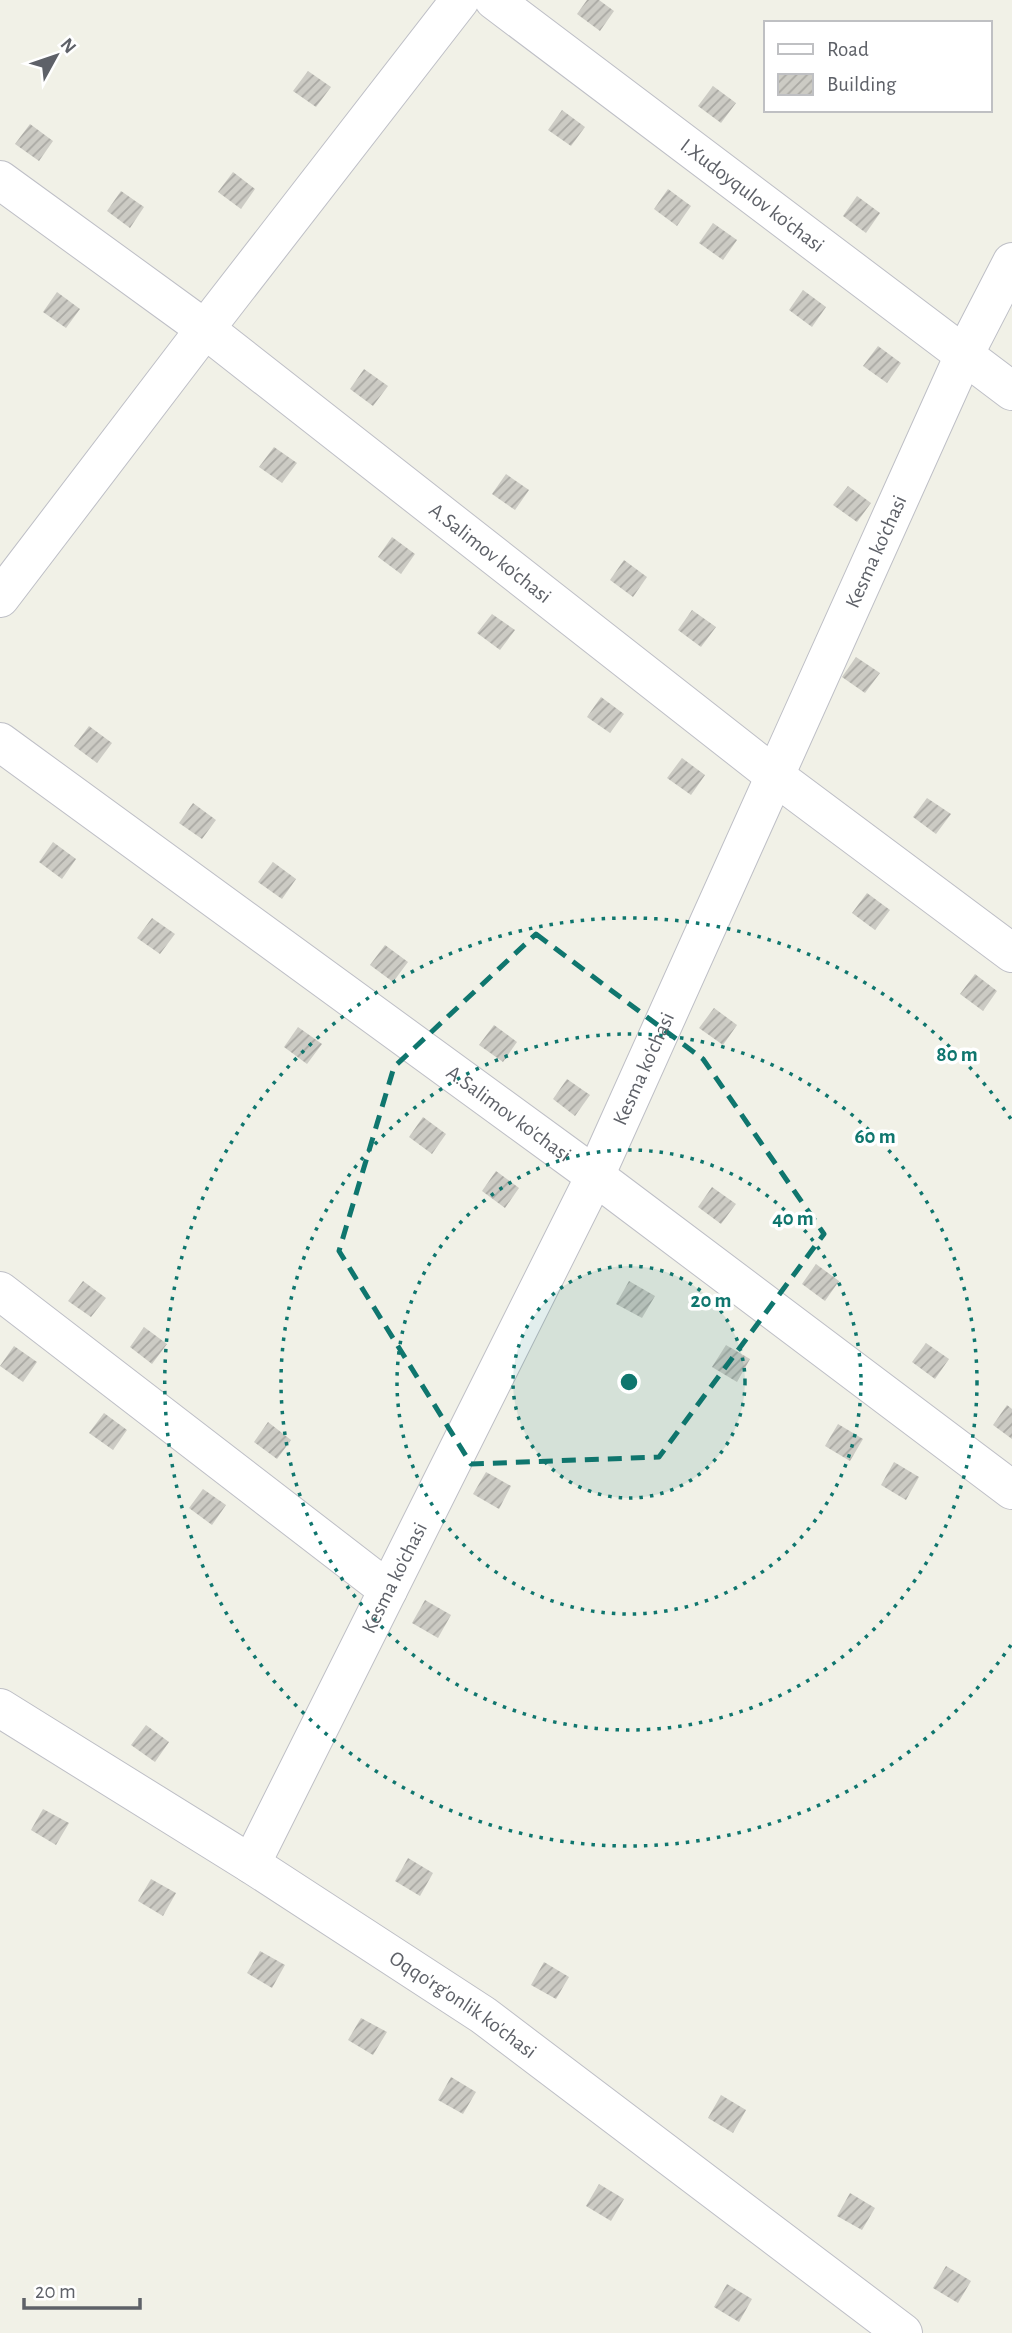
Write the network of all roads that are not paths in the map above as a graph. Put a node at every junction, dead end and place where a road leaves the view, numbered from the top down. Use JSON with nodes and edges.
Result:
{"nodes":[{"id":1,"x":460,"y":0,"type":"edge"},
{"id":2,"x":494,"y":0,"type":"edge"},
{"id":3,"x":0,"y":180,"type":"edge"},
{"id":4,"x":1012,"y":262,"type":"edge"},
{"id":5,"x":205,"y":329,"type":"junction"},
{"id":6,"x":964,"y":355,"type":"junction"},
{"id":7,"x":1012,"y":391,"type":"edge"},
{"id":8,"x":0,"y":598,"type":"edge"},
{"id":9,"x":0,"y":742,"type":"edge"},
{"id":10,"x":775,"y":776,"type":"junction"},
{"id":11,"x":1012,"y":953,"type":"edge"},
{"id":12,"x":595,"y":1176,"type":"junction"},
{"id":13,"x":0,"y":1291,"type":"edge"},
{"id":14,"x":1012,"y":1490,"type":"edge"},
{"id":15,"x":388,"y":1590,"type":"junction"},
{"id":16,"x":0,"y":1708,"type":"edge"},
{"id":17,"x":251,"y":1864,"type":"junction"},
{"id":18,"x":902,"y":2333,"type":"edge"}],
"edges":[{"from":1,"to":5,"type":"street"},
{"from":2,"to":6,"type":"street","name":"I.Xudoyqulov ko'chasi"},
{"from":3,"to":5,"type":"street","name":"A.Salimov ko'chasi"},
{"from":4,"to":6,"type":"street","name":"Kesma ko'chasi"},
{"from":5,"to":8,"type":"street"},
{"from":5,"to":10,"type":"street","name":"A.Salimov ko'chasi"},
{"from":6,"to":7,"type":"street","name":"I.Xudoyqulov ko'chasi"},
{"from":6,"to":10,"type":"street","name":"Kesma ko'chasi"},
{"from":9,"to":12,"type":"street","name":"A.Salimov ko'chasi"},
{"from":10,"to":11,"type":"street","name":"A.Salimov ko'chasi"},
{"from":10,"to":12,"type":"street","name":"Kesma ko'chasi"},
{"from":12,"to":14,"type":"street","name":"A.Salimov ko'chasi"},
{"from":12,"to":15,"type":"street","name":"Kesma ko'chasi"},
{"from":13,"to":15,"type":"street"},
{"from":15,"to":17,"type":"street","name":"Kesma ko'chasi"},
{"from":16,"to":17,"type":"street","name":"Oqqo'rg'onlik ko'chasi"},
{"from":17,"to":18,"type":"street","name":"Oqqo'rg'onlik ko'chasi"}]}
